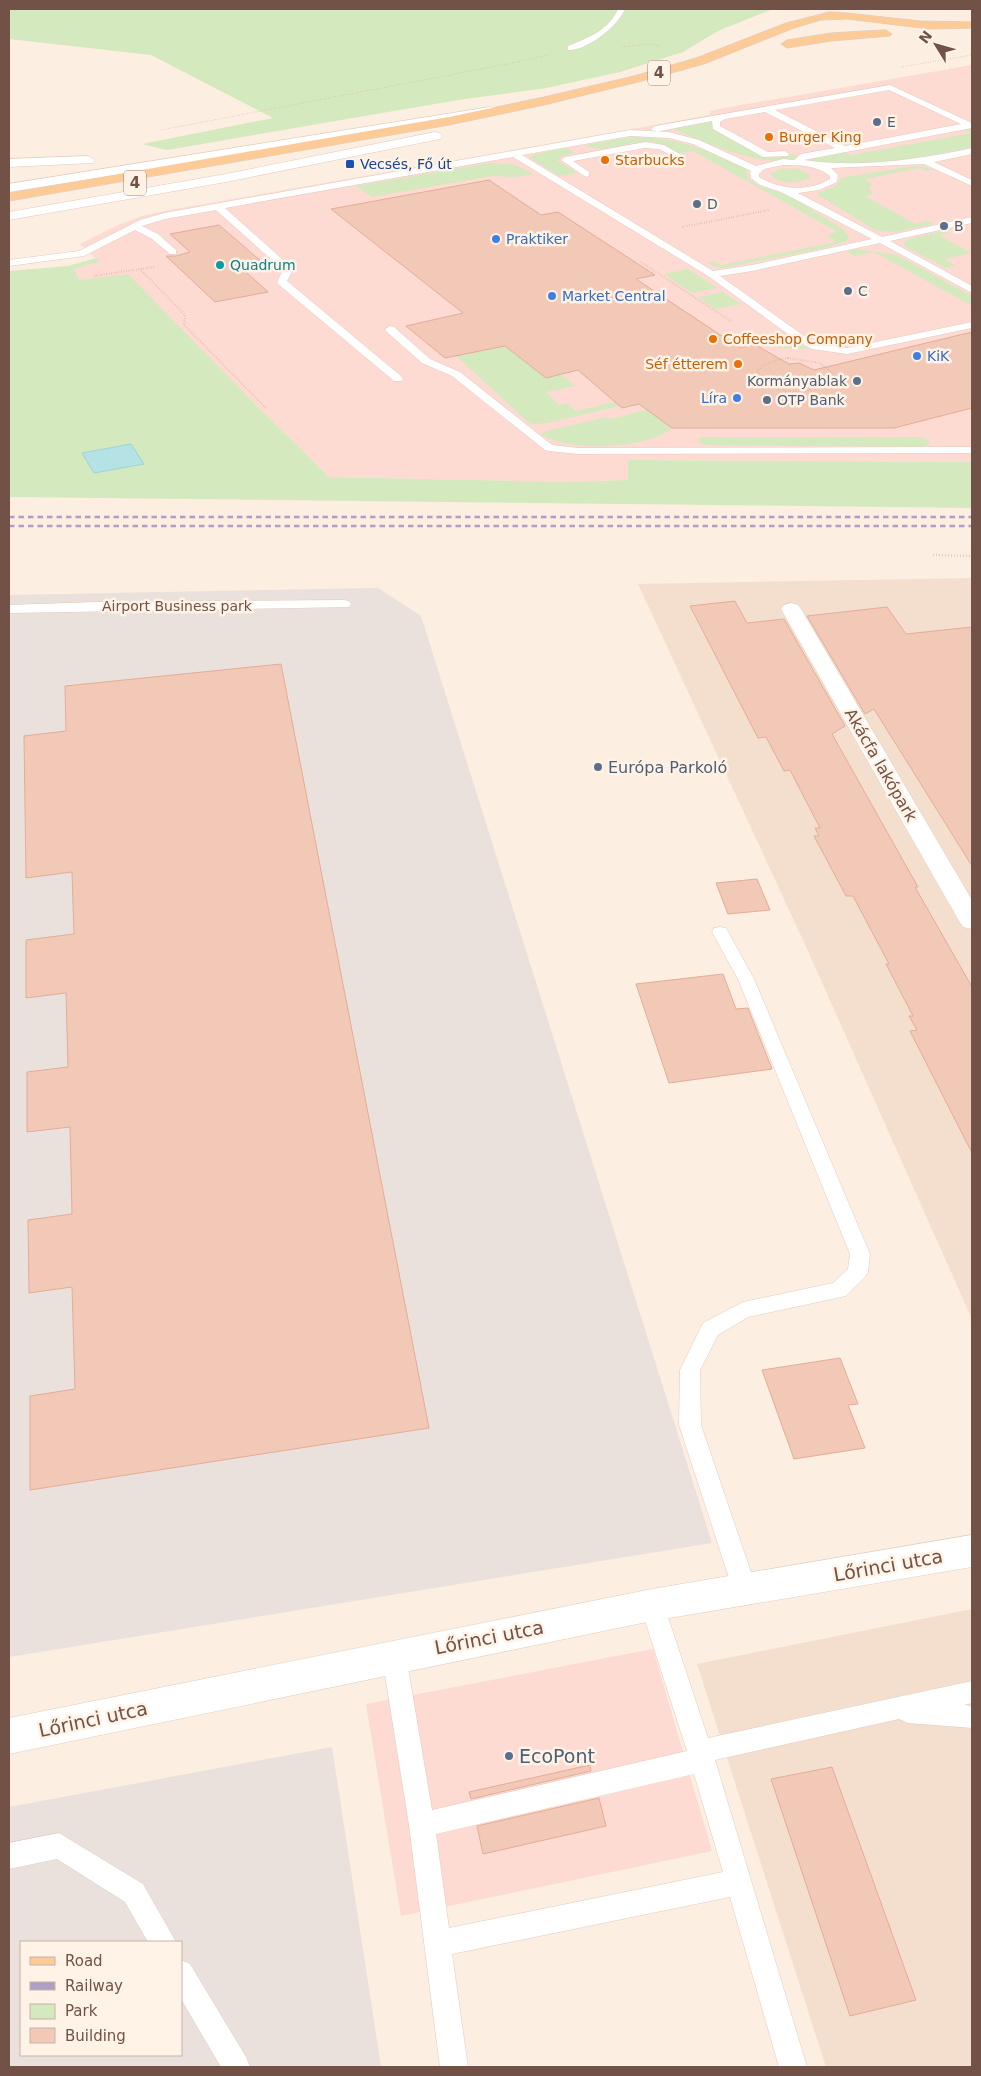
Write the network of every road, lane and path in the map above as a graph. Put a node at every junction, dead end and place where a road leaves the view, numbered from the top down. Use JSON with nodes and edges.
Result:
{"nodes":[{"id":1,"x":621,"y":9,"type":"edge"},
{"id":2,"x":866,"y":9,"type":"edge"},
{"id":3,"x":891,"y":9,"type":"edge"},
{"id":4,"x":841,"y":14,"type":"edge"},
{"id":5,"x":972,"y":25,"type":"edge"},
{"id":6,"x":949,"y":26,"type":"junction"},
{"id":7,"x":972,"y":35,"type":"edge"},
{"id":8,"x":957,"y":36,"type":"junction"},
{"id":9,"x":584,"y":42,"type":"junction"},
{"id":10,"x":660,"y":46,"type":"dead end"},
{"id":11,"x":571,"y":48,"type":"joint"},
{"id":12,"x":738,"y":61,"type":"dead end"},
{"id":13,"x":512,"y":108,"type":"junction"},
{"id":14,"x":766,"y":109,"type":"junction"},
{"id":15,"x":724,"y":116,"type":"junction"},
{"id":16,"x":496,"y":121,"type":"junction"},
{"id":17,"x":971,"y":126,"type":"edge"},
{"id":18,"x":161,"y":130,"type":"dead end"},
{"id":19,"x":630,"y":133,"type":"junction"},
{"id":20,"x":841,"y":147,"type":"junction"},
{"id":21,"x":972,"y":151,"type":"edge"},
{"id":22,"x":513,"y":154,"type":"junction"},
{"id":23,"x":725,"y":154,"type":"junction"},
{"id":24,"x":679,"y":156,"type":"dead end"},
{"id":25,"x":197,"y":157,"type":"junction"},
{"id":26,"x":258,"y":159,"type":"junction"},
{"id":27,"x":925,"y":161,"type":"junction"},
{"id":28,"x":796,"y":162,"type":"junction"},
{"id":29,"x":9,"y":163,"type":"edge"},
{"id":30,"x":770,"y":164,"type":"junction"},
{"id":31,"x":888,"y":164,"type":"junction"},
{"id":32,"x":821,"y":166,"type":"junction"},
{"id":33,"x":757,"y":170,"type":"junction"},
{"id":34,"x":586,"y":174,"type":"dead end"},
{"id":35,"x":834,"y":176,"type":"junction"},
{"id":36,"x":972,"y":183,"type":"edge"},
{"id":37,"x":9,"y":188,"type":"edge"},
{"id":38,"x":781,"y":188,"type":"junction"},
{"id":39,"x":809,"y":189,"type":"junction"},
{"id":40,"x":9,"y":197,"type":"edge"},
{"id":41,"x":9,"y":205,"type":"edge"},
{"id":42,"x":217,"y":206,"type":"junction"},
{"id":43,"x":822,"y":209,"type":"junction"},
{"id":44,"x":13,"y":217,"type":"edge"},
{"id":45,"x":972,"y":220,"type":"edge"},
{"id":46,"x":134,"y":227,"type":"junction"},
{"id":47,"x":646,"y":235,"type":"junction"},
{"id":48,"x":881,"y":240,"type":"junction"},
{"id":49,"x":9,"y":252,"type":"edge"},
{"id":50,"x":173,"y":252,"type":"dead end"},
{"id":51,"x":9,"y":258,"type":"edge"},
{"id":52,"x":39,"y":261,"type":"junction"},
{"id":53,"x":9,"y":263,"type":"edge"},
{"id":54,"x":140,"y":269,"type":"dead end"},
{"id":55,"x":711,"y":274,"type":"junction"},
{"id":56,"x":972,"y":290,"type":"edge"},
{"id":57,"x":972,"y":325,"type":"edge"},
{"id":58,"x":740,"y":327,"type":"dead end"},
{"id":59,"x":390,"y":329,"type":"dead end"},
{"id":60,"x":780,"y":353,"type":"dead end"},
{"id":61,"x":788,"y":358,"type":"junction"},
{"id":62,"x":398,"y":379,"type":"dead end"},
{"id":63,"x":266,"y":408,"type":"dead end"},
{"id":64,"x":972,"y":450,"type":"edge"},
{"id":65,"x":933,"y":555,"type":"dead end"},
{"id":66,"x":972,"y":556,"type":"edge"},
{"id":67,"x":344,"y":604,"type":"dead end"},
{"id":68,"x":9,"y":609,"type":"edge"},
{"id":69,"x":790,"y":609,"type":"dead end"},
{"id":70,"x":970,"y":912,"type":"edge"},
{"id":71,"x":720,"y":932,"type":"dead end"},
{"id":72,"x":972,"y":1551,"type":"edge"},
{"id":73,"x":745,"y":1590,"type":"junction"},
{"id":74,"x":652,"y":1605,"type":"junction"},
{"id":75,"x":394,"y":1656,"type":"junction"},
{"id":76,"x":972,"y":1692,"type":"edge"},
{"id":77,"x":888,"y":1711,"type":"junction"},
{"id":78,"x":972,"y":1717,"type":"edge"},
{"id":79,"x":9,"y":1736,"type":"edge"},
{"id":80,"x":700,"y":1756,"type":"junction"},
{"id":81,"x":422,"y":1825,"type":"junction"},
{"id":82,"x":9,"y":1856,"type":"edge"},
{"id":83,"x":738,"y":1882,"type":"junction"},
{"id":84,"x":162,"y":1941,"type":"edge"},
{"id":85,"x":438,"y":1944,"type":"junction"},
{"id":86,"x":182,"y":1974,"type":"edge"},
{"id":87,"x":236,"y":2067,"type":"edge"},
{"id":88,"x":454,"y":2067,"type":"edge"},
{"id":89,"x":793,"y":2067,"type":"edge"}],
"edges":[{"from":1,"to":9,"type":"lane"},
{"from":2,"to":4,"type":"main road"},
{"from":3,"to":6,"type":"main road"},
{"from":4,"to":6,"type":"main road","number":"4"},
{"from":4,"to":8,"type":"main road"},
{"from":4,"to":8,"type":"main road"},
{"from":4,"to":13,"type":"main road","number":"4"},
{"from":5,"to":6,"type":"main road","number":"4"},
{"from":7,"to":8,"type":"main road"},
{"from":9,"to":10,"type":"path"},
{"from":9,"to":11,"type":"lane"},
{"from":11,"to":18,"type":"path"},
{"from":12,"to":16,"type":"main road","number":"4"},
{"from":13,"to":25,"type":"street"},
{"from":13,"to":26,"type":"main road","number":"4"},
{"from":14,"to":15,"type":"lane"},
{"from":14,"to":17,"type":"lane"},
{"from":14,"to":20,"type":"lane"},
{"from":15,"to":19,"type":"lane"},
{"from":15,"to":20,"type":"lane"},
{"from":16,"to":26,"type":"main road","number":"4"},
{"from":16,"to":44,"type":"street"},
{"from":17,"to":20,"type":"lane"},
{"from":19,"to":22,"type":"lane"},
{"from":19,"to":23,"type":"lane"},
{"from":20,"to":28,"type":"lane"},
{"from":21,"to":27,"type":"lane"},
{"from":22,"to":42,"type":"lane"},
{"from":22,"to":47,"type":"lane"},
{"from":23,"to":30,"type":"lane"},
{"from":23,"to":33,"type":"lane"},
{"from":24,"to":34,"type":"lane"},
{"from":25,"to":29,"type":"street"},
{"from":25,"to":37,"type":"street"},
{"from":26,"to":40,"type":"main road","number":"4"},
{"from":26,"to":41,"type":"main road","number":"4"},
{"from":27,"to":31,"type":"lane"},
{"from":27,"to":36,"type":"lane"},
{"from":28,"to":30,"type":"lane"},
{"from":28,"to":32,"type":"lane"},
{"from":30,"to":33,"type":"lane"},
{"from":31,"to":32,"type":"lane"},
{"from":31,"to":35,"type":"lane"},
{"from":32,"to":35,"type":"lane"},
{"from":33,"to":38,"type":"lane"},
{"from":35,"to":39,"type":"lane"},
{"from":38,"to":39,"type":"lane"},
{"from":38,"to":43,"type":"lane"},
{"from":39,"to":43,"type":"lane"},
{"from":42,"to":46,"type":"lane"},
{"from":42,"to":62,"type":"lane"},
{"from":43,"to":48,"type":"lane"},
{"from":45,"to":48,"type":"lane"},
{"from":46,"to":50,"type":"lane"},
{"from":46,"to":52,"type":"lane"},
{"from":47,"to":55,"type":"lane"},
{"from":47,"to":58,"type":"path"},
{"from":48,"to":55,"type":"lane"},
{"from":48,"to":56,"type":"lane"},
{"from":49,"to":52,"type":"lane"},
{"from":51,"to":52,"type":"lane"},
{"from":52,"to":53,"type":"lane"},
{"from":54,"to":63,"type":"path"},
{"from":55,"to":57,"type":"lane"},
{"from":59,"to":64,"type":"lane"},
{"from":60,"to":61,"type":"path"},
{"from":61,"to":61,"type":"path"},
{"from":65,"to":66,"type":"path"},
{"from":67,"to":68,"type":"lane","name":"Airport Business park"},
{"from":69,"to":70,"type":"street","name":"Akácfa lakópark"},
{"from":71,"to":73,"type":"lane"},
{"from":72,"to":73,"type":"street","name":"Lőrinci utca"},
{"from":73,"to":74,"type":"street","name":"Lőrinci utca"},
{"from":74,"to":75,"type":"street","name":"Lőrinci utca"},
{"from":74,"to":80,"type":"lane"},
{"from":75,"to":79,"type":"street","name":"Lőrinci utca"},
{"from":75,"to":81,"type":"lane"},
{"from":76,"to":77,"type":"lane"},
{"from":77,"to":78,"type":"lane"},
{"from":77,"to":80,"type":"lane"},
{"from":80,"to":81,"type":"lane"},
{"from":80,"to":83,"type":"lane"},
{"from":81,"to":85,"type":"lane"},
{"from":82,"to":84,"type":"lane"},
{"from":83,"to":85,"type":"lane"},
{"from":83,"to":89,"type":"lane"},
{"from":85,"to":88,"type":"lane"},
{"from":86,"to":87,"type":"lane"}]}
